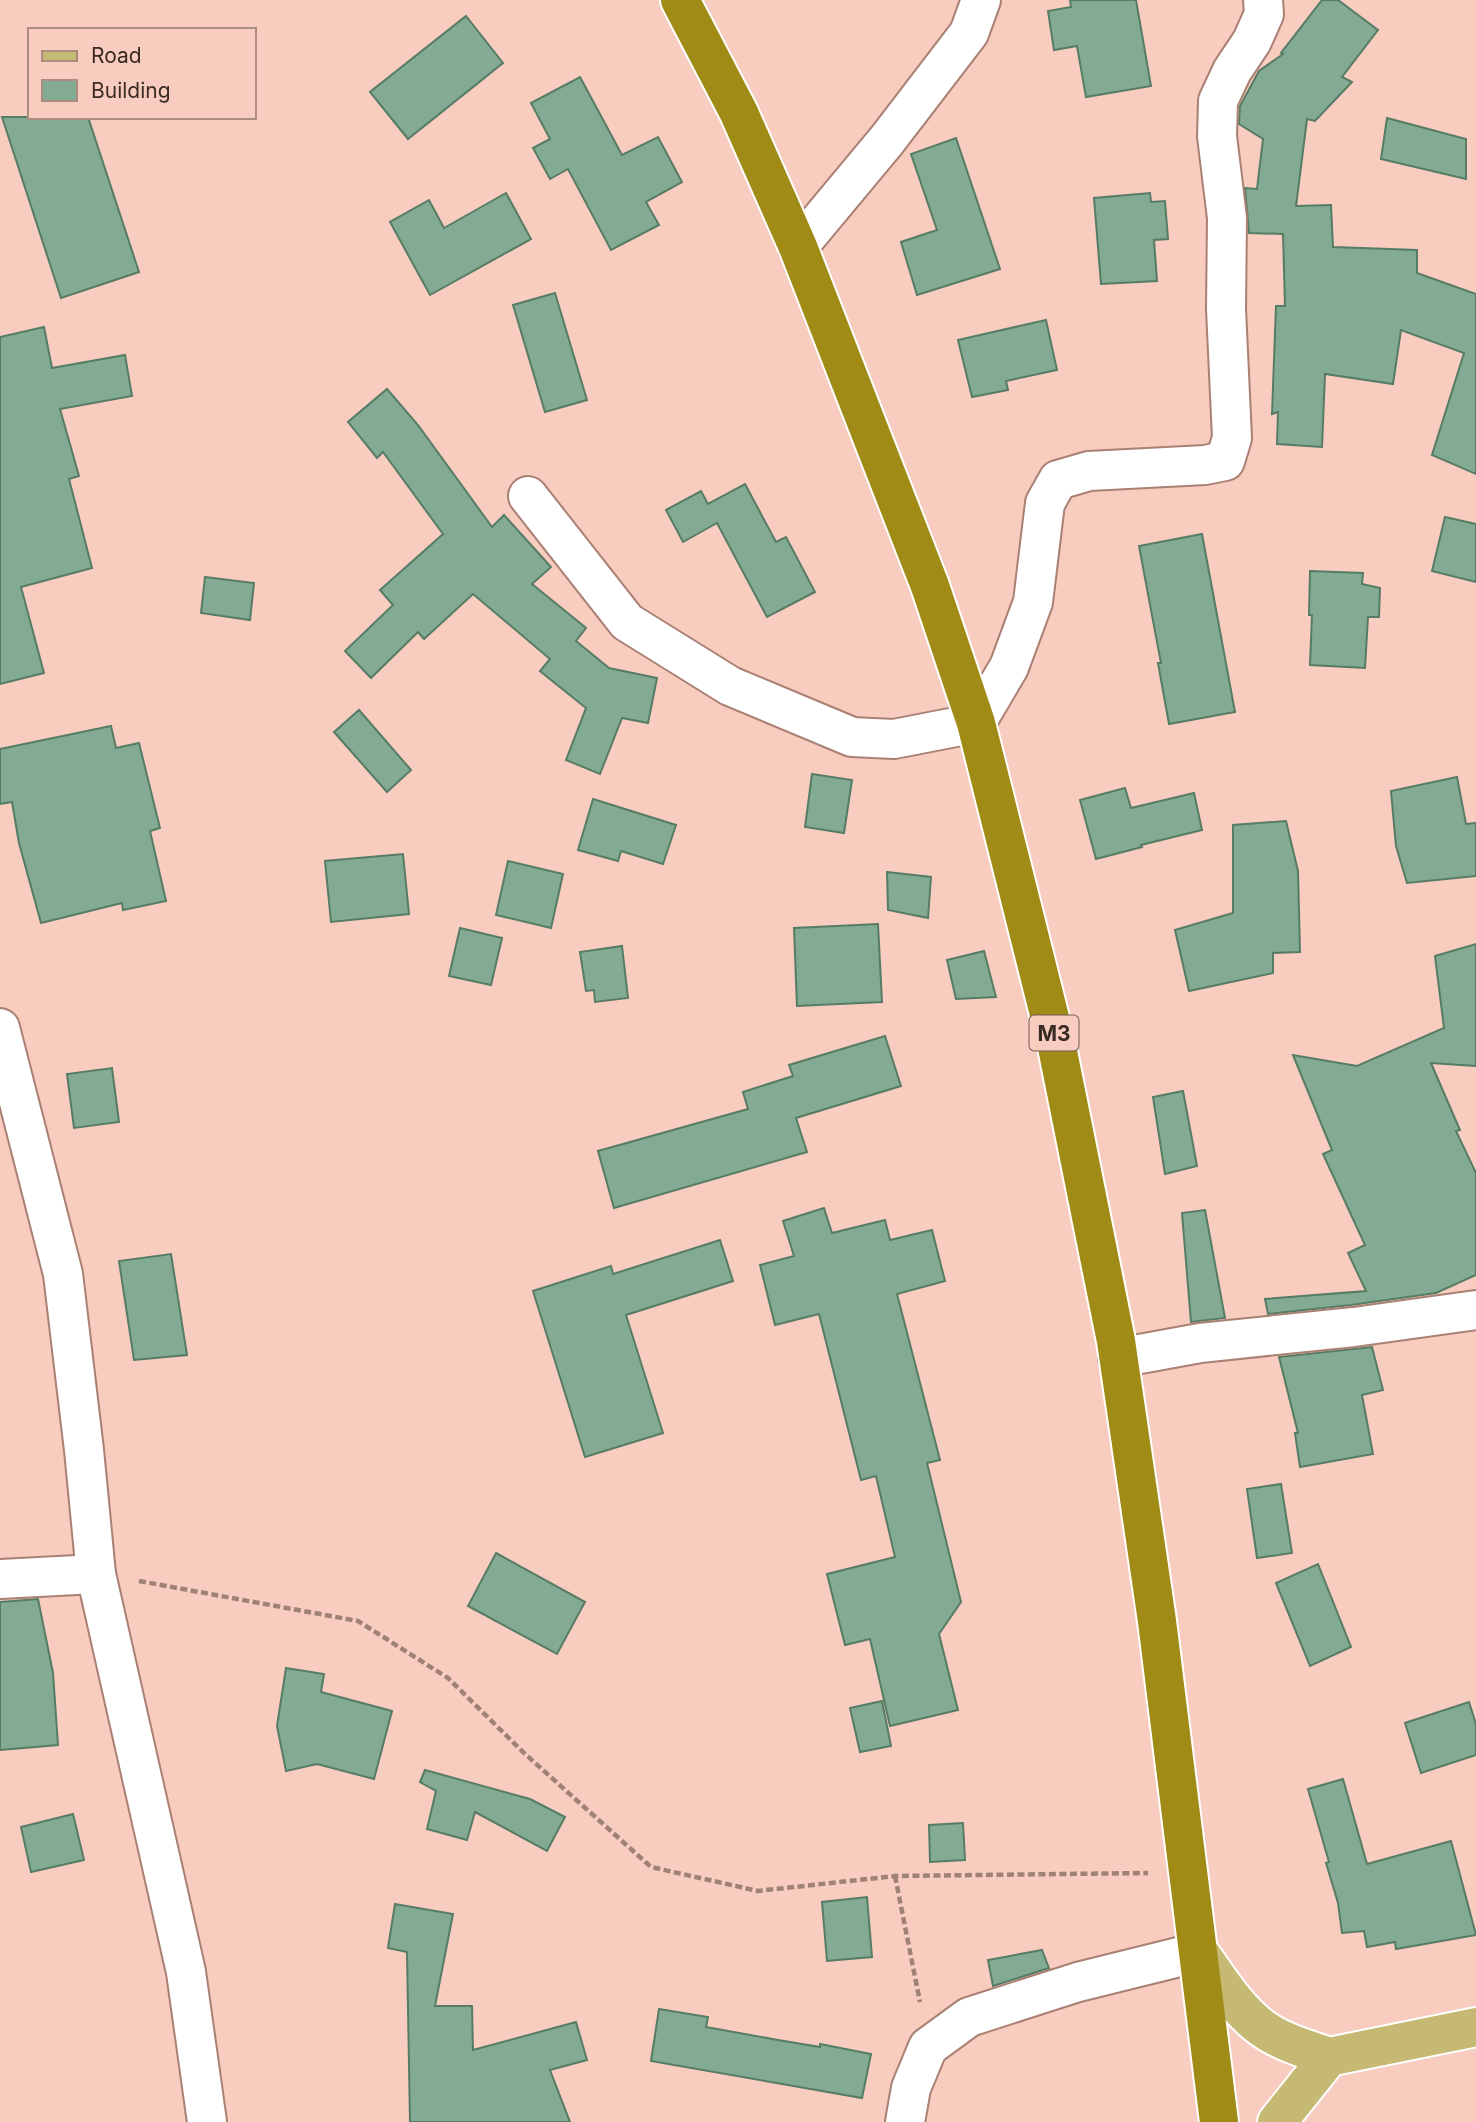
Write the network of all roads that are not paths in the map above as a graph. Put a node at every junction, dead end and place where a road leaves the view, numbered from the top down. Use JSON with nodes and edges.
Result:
{"nodes":[{"id":1,"x":680,"y":0,"type":"edge"},
{"id":2,"x":981,"y":0,"type":"edge"},
{"id":3,"x":1263,"y":0,"type":"edge"},
{"id":4,"x":798,"y":247,"type":"junction"},
{"id":5,"x":527,"y":496,"type":"dead end"},
{"id":6,"x":976,"y":723,"type":"junction"},
{"id":7,"x":0,"y":1028,"type":"edge"},
{"id":8,"x":1476,"y":1310,"type":"edge"},
{"id":9,"x":1118,"y":1358,"type":"junction"},
{"id":10,"x":96,"y":1574,"type":"junction"},
{"id":11,"x":0,"y":1579,"type":"edge"},
{"id":12,"x":1199,"y":1952,"type":"junction"},
{"id":13,"x":1476,"y":2027,"type":"edge"},
{"id":14,"x":1329,"y":2057,"type":"junction"},
{"id":15,"x":207,"y":2122,"type":"edge"},
{"id":16,"x":905,"y":2122,"type":"edge"},
{"id":17,"x":1219,"y":2122,"type":"edge"},
{"id":18,"x":1277,"y":2122,"type":"edge"}],
"edges":[{"from":1,"to":4,"type":"highway","number":"M3"},
{"from":2,"to":4,"type":"street"},
{"from":3,"to":6,"type":"street"},
{"from":4,"to":6,"type":"highway","number":"M3"},
{"from":5,"to":6,"type":"street"},
{"from":6,"to":9,"type":"highway","number":"M3"},
{"from":7,"to":10,"type":"street"},
{"from":8,"to":9,"type":"street"},
{"from":9,"to":12,"type":"highway","number":"M3"},
{"from":10,"to":11,"type":"street"},
{"from":10,"to":15,"type":"street"},
{"from":12,"to":14,"type":"main road"},
{"from":12,"to":16,"type":"street"},
{"from":12,"to":17,"type":"highway","number":"M3"},
{"from":13,"to":14,"type":"main road"},
{"from":14,"to":18,"type":"main road"}]}
